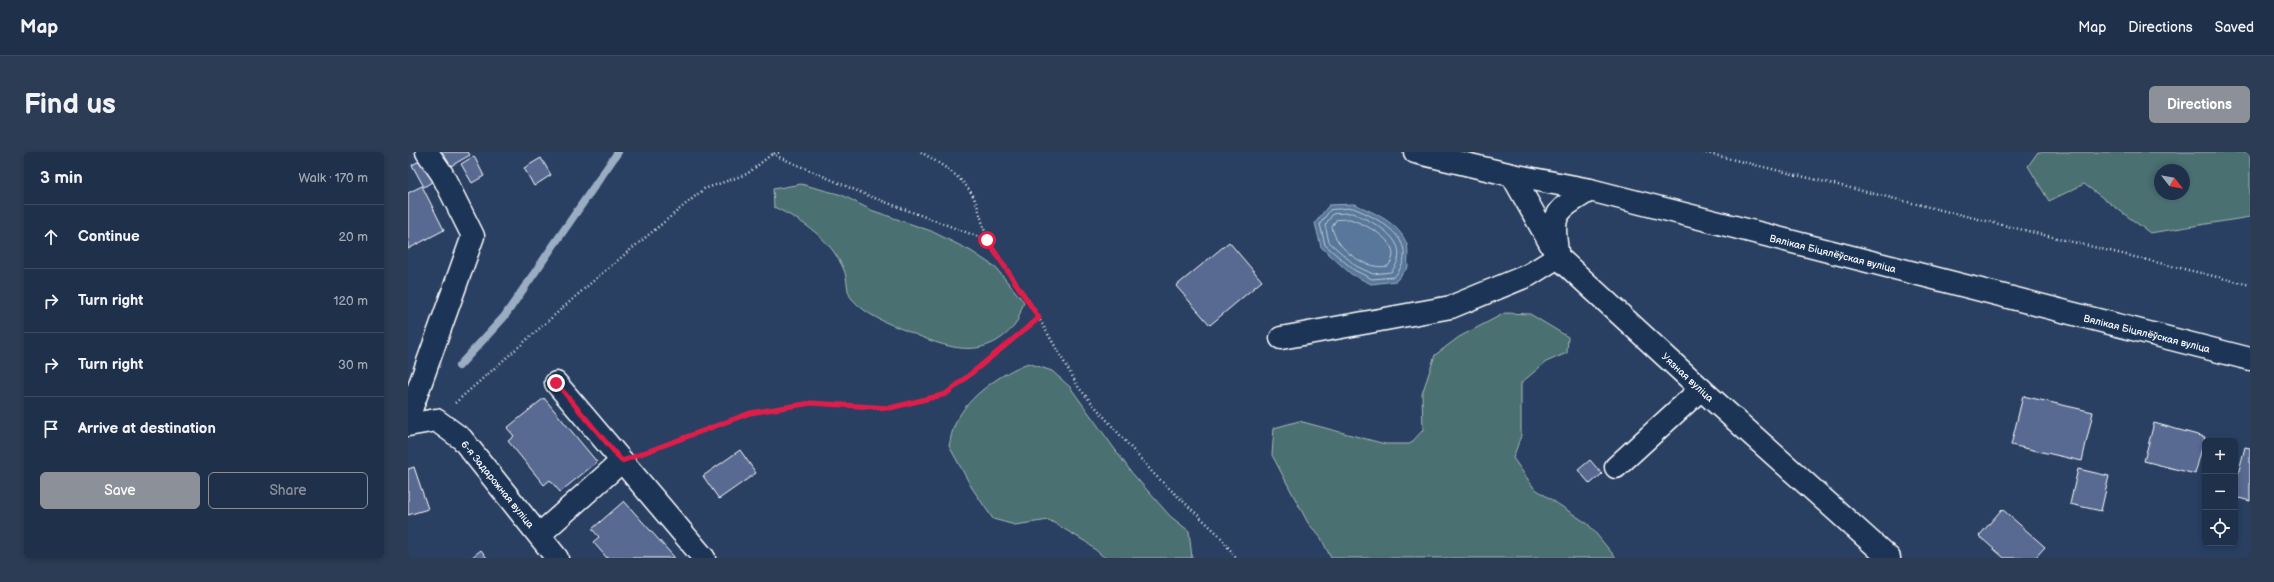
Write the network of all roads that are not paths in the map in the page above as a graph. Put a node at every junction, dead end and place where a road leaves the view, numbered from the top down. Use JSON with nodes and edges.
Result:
{"nodes":[{"id":1,"x":428,"y":152,"type":"edge"},
{"id":2,"x":1416,"y":152,"type":"edge"},
{"id":3,"x":1512,"y":175,"type":"junction"},
{"id":4,"x":1590,"y":190,"type":"junction"},
{"id":5,"x":1558,"y":257,"type":"junction"},
{"id":6,"x":1280,"y":338,"type":"dead end"},
{"id":7,"x":2250,"y":359,"type":"edge"},
{"id":8,"x":556,"y":383,"type":"dead end"},
{"id":9,"x":1701,"y":389,"type":"junction"},
{"id":10,"x":408,"y":418,"type":"edge"},
{"id":11,"x":408,"y":425,"type":"edge"},
{"id":12,"x":622,"y":461,"type":"junction"},
{"id":13,"x":1616,"y":466,"type":"dead end"},
{"id":14,"x":539,"y":535,"type":"junction"},
{"id":15,"x":1879,"y":555,"type":"edge"},
{"id":16,"x":557,"y":558,"type":"edge"},
{"id":17,"x":704,"y":558,"type":"edge"}],
"edges":[{"from":1,"to":10,"type":"street"},
{"from":2,"to":3,"type":"street","name":"Вялікая Біцялёўская вуліца"},
{"from":3,"to":4,"type":"street","name":"Вялікая Біцялёўская вуліца"},
{"from":3,"to":5,"type":"street","name":"Уязная вуліца"},
{"from":4,"to":5,"type":"street"},
{"from":4,"to":7,"type":"street","name":"Вялікая Біцялёўская вуліца"},
{"from":5,"to":6,"type":"street"},
{"from":5,"to":9,"type":"street","name":"Уязная вуліца"},
{"from":8,"to":12,"type":"street"},
{"from":9,"to":13,"type":"street"},
{"from":9,"to":15,"type":"street","name":"Уязная вуліца"},
{"from":11,"to":14,"type":"street","name":"6-я Задарожная вуліца"},
{"from":12,"to":14,"type":"street"},
{"from":12,"to":17,"type":"street"},
{"from":14,"to":16,"type":"street","name":"6-я Задарожная вуліца"}]}
